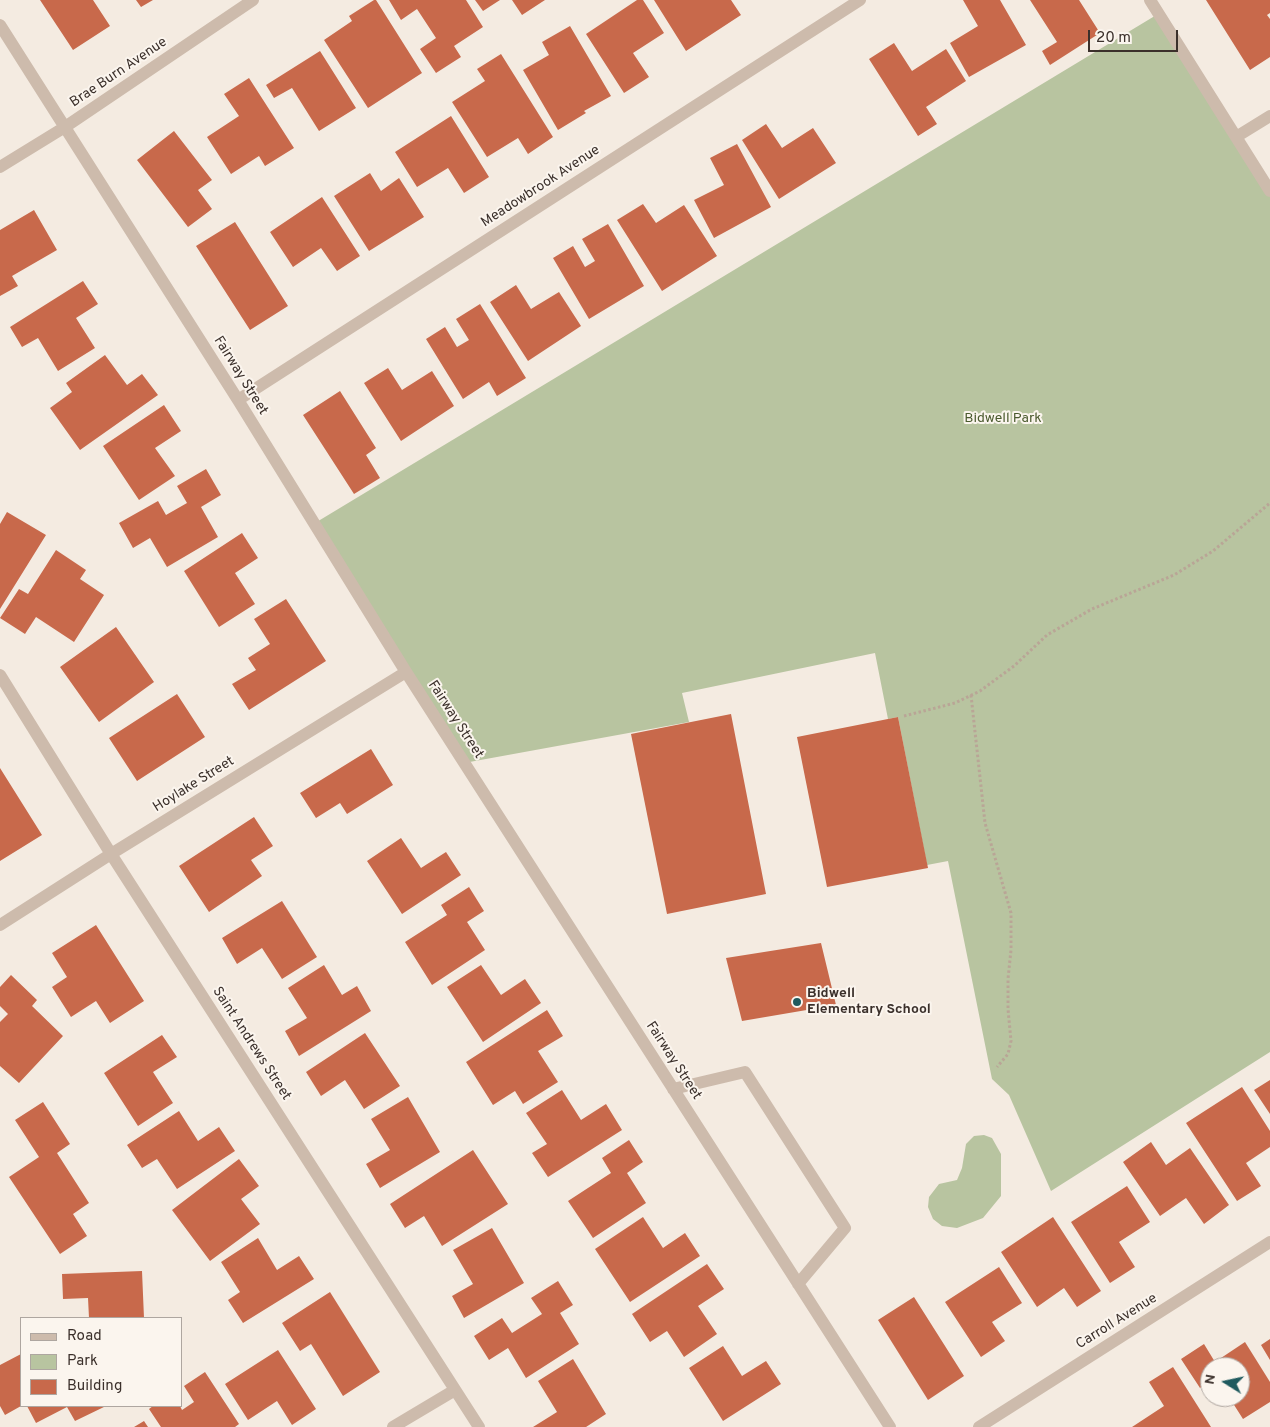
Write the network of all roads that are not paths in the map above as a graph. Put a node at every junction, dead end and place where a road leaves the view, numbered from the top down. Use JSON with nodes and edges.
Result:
{"nodes":[{"id":1,"x":253,"y":0,"type":"edge"},
{"id":2,"x":860,"y":0,"type":"edge"},
{"id":3,"x":1150,"y":0,"type":"edge"},
{"id":4,"x":0,"y":24,"type":"edge"},
{"id":5,"x":1270,"y":116,"type":"edge"},
{"id":6,"x":65,"y":127,"type":"junction"},
{"id":7,"x":1236,"y":137,"type":"junction"},
{"id":8,"x":0,"y":168,"type":"edge"},
{"id":9,"x":1270,"y":191,"type":"edge"},
{"id":10,"x":238,"y":400,"type":"junction"},
{"id":11,"x":406,"y":672,"type":"junction"},
{"id":12,"x":0,"y":675,"type":"edge"},
{"id":13,"x":111,"y":854,"type":"junction"},
{"id":14,"x":0,"y":925,"type":"edge"},
{"id":15,"x":673,"y":1090,"type":"junction"},
{"id":16,"x":1270,"y":1242,"type":"edge"},
{"id":17,"x":798,"y":1284,"type":"junction"},
{"id":18,"x":455,"y":1390,"type":"junction"},
{"id":19,"x":393,"y":1427,"type":"edge"},
{"id":20,"x":479,"y":1427,"type":"edge"},
{"id":21,"x":890,"y":1427,"type":"edge"},
{"id":22,"x":979,"y":1427,"type":"edge"}],
"edges":[{"from":1,"to":6,"type":"street","name":"Brae Burn Avenue"},
{"from":2,"to":10,"type":"street","name":"Meadowbrook Avenue"},
{"from":3,"to":7,"type":"street"},
{"from":4,"to":6,"type":"street","name":"Fairway Street"},
{"from":5,"to":7,"type":"street"},
{"from":6,"to":8,"type":"street","name":"Brae Burn Avenue"},
{"from":6,"to":10,"type":"street","name":"Fairway Street"},
{"from":7,"to":9,"type":"street"},
{"from":10,"to":11,"type":"street","name":"Fairway Street"},
{"from":11,"to":13,"type":"street","name":"Hoylake Street"},
{"from":11,"to":15,"type":"street","name":"Fairway Street"},
{"from":12,"to":13,"type":"street","name":"Saint Andrews Street"},
{"from":13,"to":14,"type":"street","name":"Hoylake Street"},
{"from":13,"to":18,"type":"street","name":"Saint Andrews Street"},
{"from":15,"to":17,"type":"street","name":"Fairway Street"},
{"from":15,"to":17,"type":"street"},
{"from":16,"to":22,"type":"street","name":"Carroll Avenue"},
{"from":17,"to":21,"type":"street","name":"Fairway Street"},
{"from":18,"to":19,"type":"street"},
{"from":18,"to":20,"type":"street","name":"Saint Andrews Street"}]}
